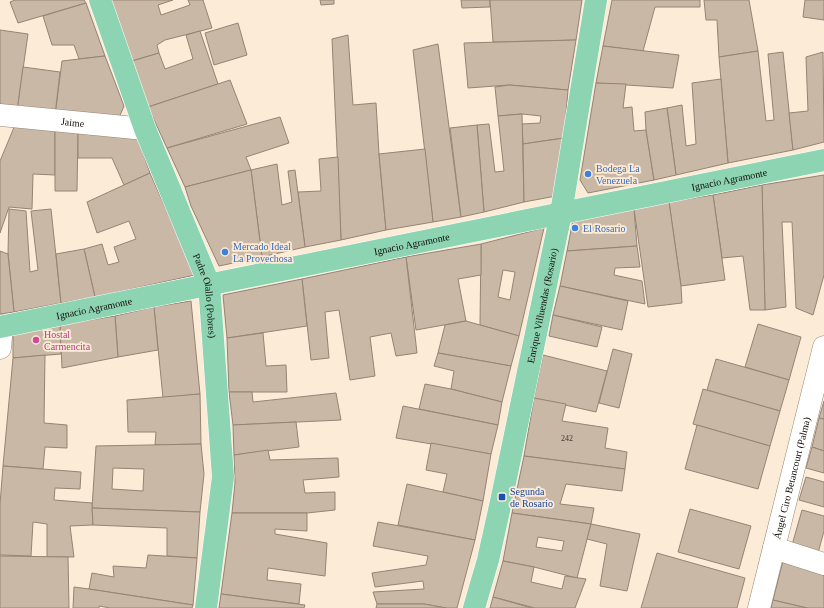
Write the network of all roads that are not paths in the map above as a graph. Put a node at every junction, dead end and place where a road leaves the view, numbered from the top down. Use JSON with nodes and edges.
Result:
{"nodes":[{"id":1,"x":100,"y":0,"type":"edge"},
{"id":2,"x":596,"y":0,"type":"edge"},
{"id":3,"x":1,"y":118,"type":"edge"},
{"id":4,"x":145,"y":129,"type":"junction"},
{"id":5,"x":824,"y":160,"type":"edge"},
{"id":6,"x":561,"y":213,"type":"junction"},
{"id":7,"x":209,"y":284,"type":"junction"},
{"id":8,"x":1,"y":326,"type":"edge"},
{"id":9,"x":824,"y":347,"type":"edge"},
{"id":10,"x":0,"y":348,"type":"edge"},
{"id":11,"x":774,"y":548,"type":"junction"},
{"id":12,"x":824,"y":564,"type":"edge"},
{"id":13,"x":206,"y":608,"type":"edge"},
{"id":14,"x":474,"y":608,"type":"edge"},
{"id":15,"x":759,"y":608,"type":"edge"}],
"edges":[{"from":1,"to":4,"type":"main road","name":"Padre Olallo (Pobres)"},
{"from":2,"to":6,"type":"main road","name":"Enrique Villuendas (Rosario)"},
{"from":3,"to":4,"type":"street","name":"Jaime"},
{"from":4,"to":7,"type":"main road","name":"Padre Olallo (Pobres)"},
{"from":5,"to":6,"type":"main road","name":"Ignacio Agramonte"},
{"from":6,"to":7,"type":"main road","name":"Ignacio Agramonte"},
{"from":6,"to":14,"type":"main road","name":"Enrique Villuendas (Rosario)"},
{"from":7,"to":8,"type":"main road","name":"Ignacio Agramonte"},
{"from":7,"to":13,"type":"main road","name":"Padre Olallo (Pobres)"},
{"from":8,"to":10,"type":"street"},
{"from":9,"to":11,"type":"street","name":"Ángel Ciro Betancourt (Palma)"},
{"from":11,"to":12,"type":"street"},
{"from":11,"to":15,"type":"street","name":"Ángel Ciro Betancourt (Palma)"}]}
